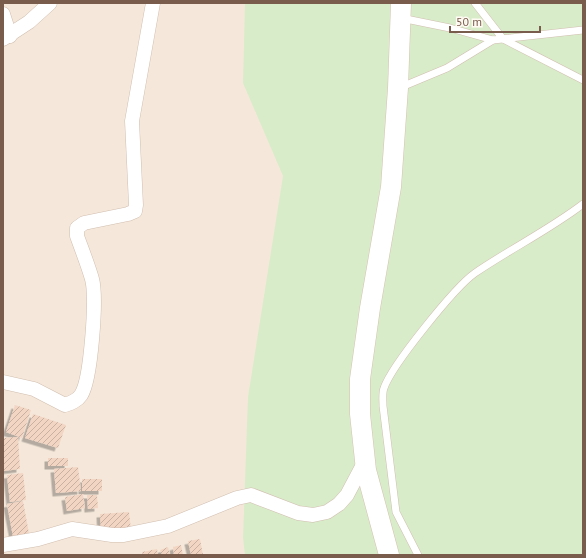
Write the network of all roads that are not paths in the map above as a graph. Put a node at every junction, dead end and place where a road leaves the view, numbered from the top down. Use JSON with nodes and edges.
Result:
{"nodes":[{"id":1,"x":50,"y":3,"type":"edge"},
{"id":2,"x":153,"y":3,"type":"edge"},
{"id":3,"x":475,"y":3,"type":"edge"},
{"id":4,"x":401,"y":10,"type":"edge"},
{"id":5,"x":3,"y":14,"type":"edge"},
{"id":6,"x":583,"y":30,"type":"edge"},
{"id":7,"x":6,"y":38,"type":"edge"},
{"id":8,"x":504,"y":39,"type":"junction"},
{"id":9,"x":493,"y":40,"type":"junction"},
{"id":10,"x":583,"y":80,"type":"edge"},
{"id":11,"x":398,"y":88,"type":"junction"},
{"id":12,"x":583,"y":204,"type":"edge"},
{"id":13,"x":3,"y":382,"type":"edge"},
{"id":14,"x":365,"y":461,"type":"junction"},
{"id":15,"x":3,"y":546,"type":"edge"},
{"id":16,"x":389,"y":555,"type":"edge"},
{"id":17,"x":418,"y":555,"type":"edge"}],
"edges":[{"from":1,"to":7,"type":"street"},
{"from":2,"to":13,"type":"street"},
{"from":3,"to":8,"type":"lane"},
{"from":4,"to":9,"type":"lane"},
{"from":4,"to":11,"type":"street"},
{"from":5,"to":7,"type":"street"},
{"from":6,"to":8,"type":"lane"},
{"from":8,"to":9,"type":"lane"},
{"from":8,"to":10,"type":"lane"},
{"from":9,"to":11,"type":"lane"},
{"from":11,"to":14,"type":"street"},
{"from":12,"to":17,"type":"lane"},
{"from":14,"to":15,"type":"street"},
{"from":14,"to":16,"type":"street"}]}
